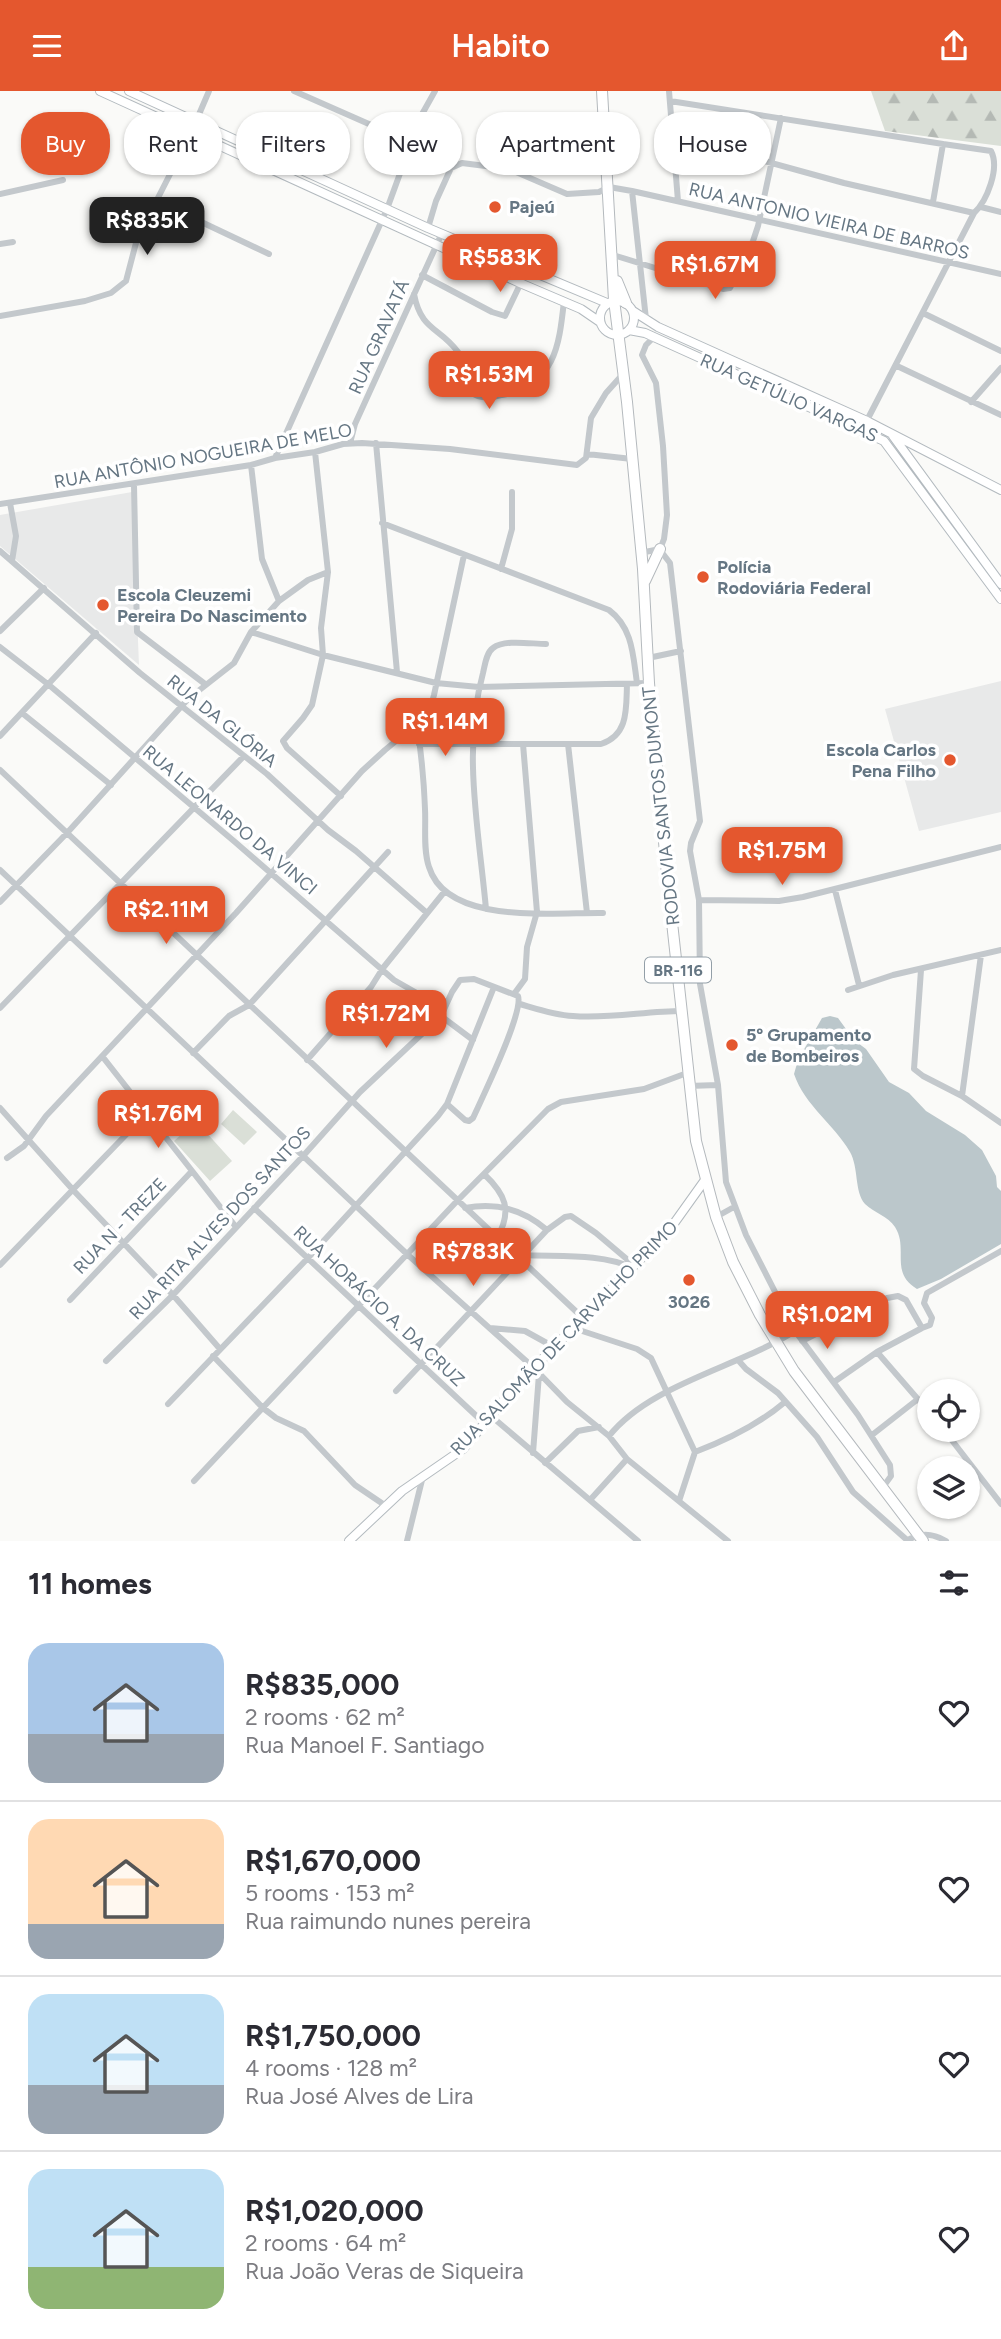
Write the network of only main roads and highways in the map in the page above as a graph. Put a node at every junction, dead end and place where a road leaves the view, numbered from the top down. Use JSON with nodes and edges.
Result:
{"nodes":[{"id":1,"x":602,"y":91,"type":"edge"},
{"id":2,"x":614,"y":275,"type":"junction"},
{"id":3,"x":630,"y":307,"type":"road end"},
{"id":4,"x":660,"y":549,"type":"road end"},
{"id":5,"x":643,"y":583,"type":"junction"},
{"id":6,"x":920,"y":1538,"type":"edge"}],
"edges":[{"from":1,"to":2,"type":"highway"},
{"from":2,"to":3,"type":"highway"},
{"from":2,"to":5,"type":"highway","name":"RODOVIA SANTOS DUMONT","number":"BR-116"},
{"from":4,"to":5,"type":"highway"},
{"from":5,"to":6,"type":"highway","name":"RODOVIA SANTOS DUMONT","number":"BR-116"}]}
